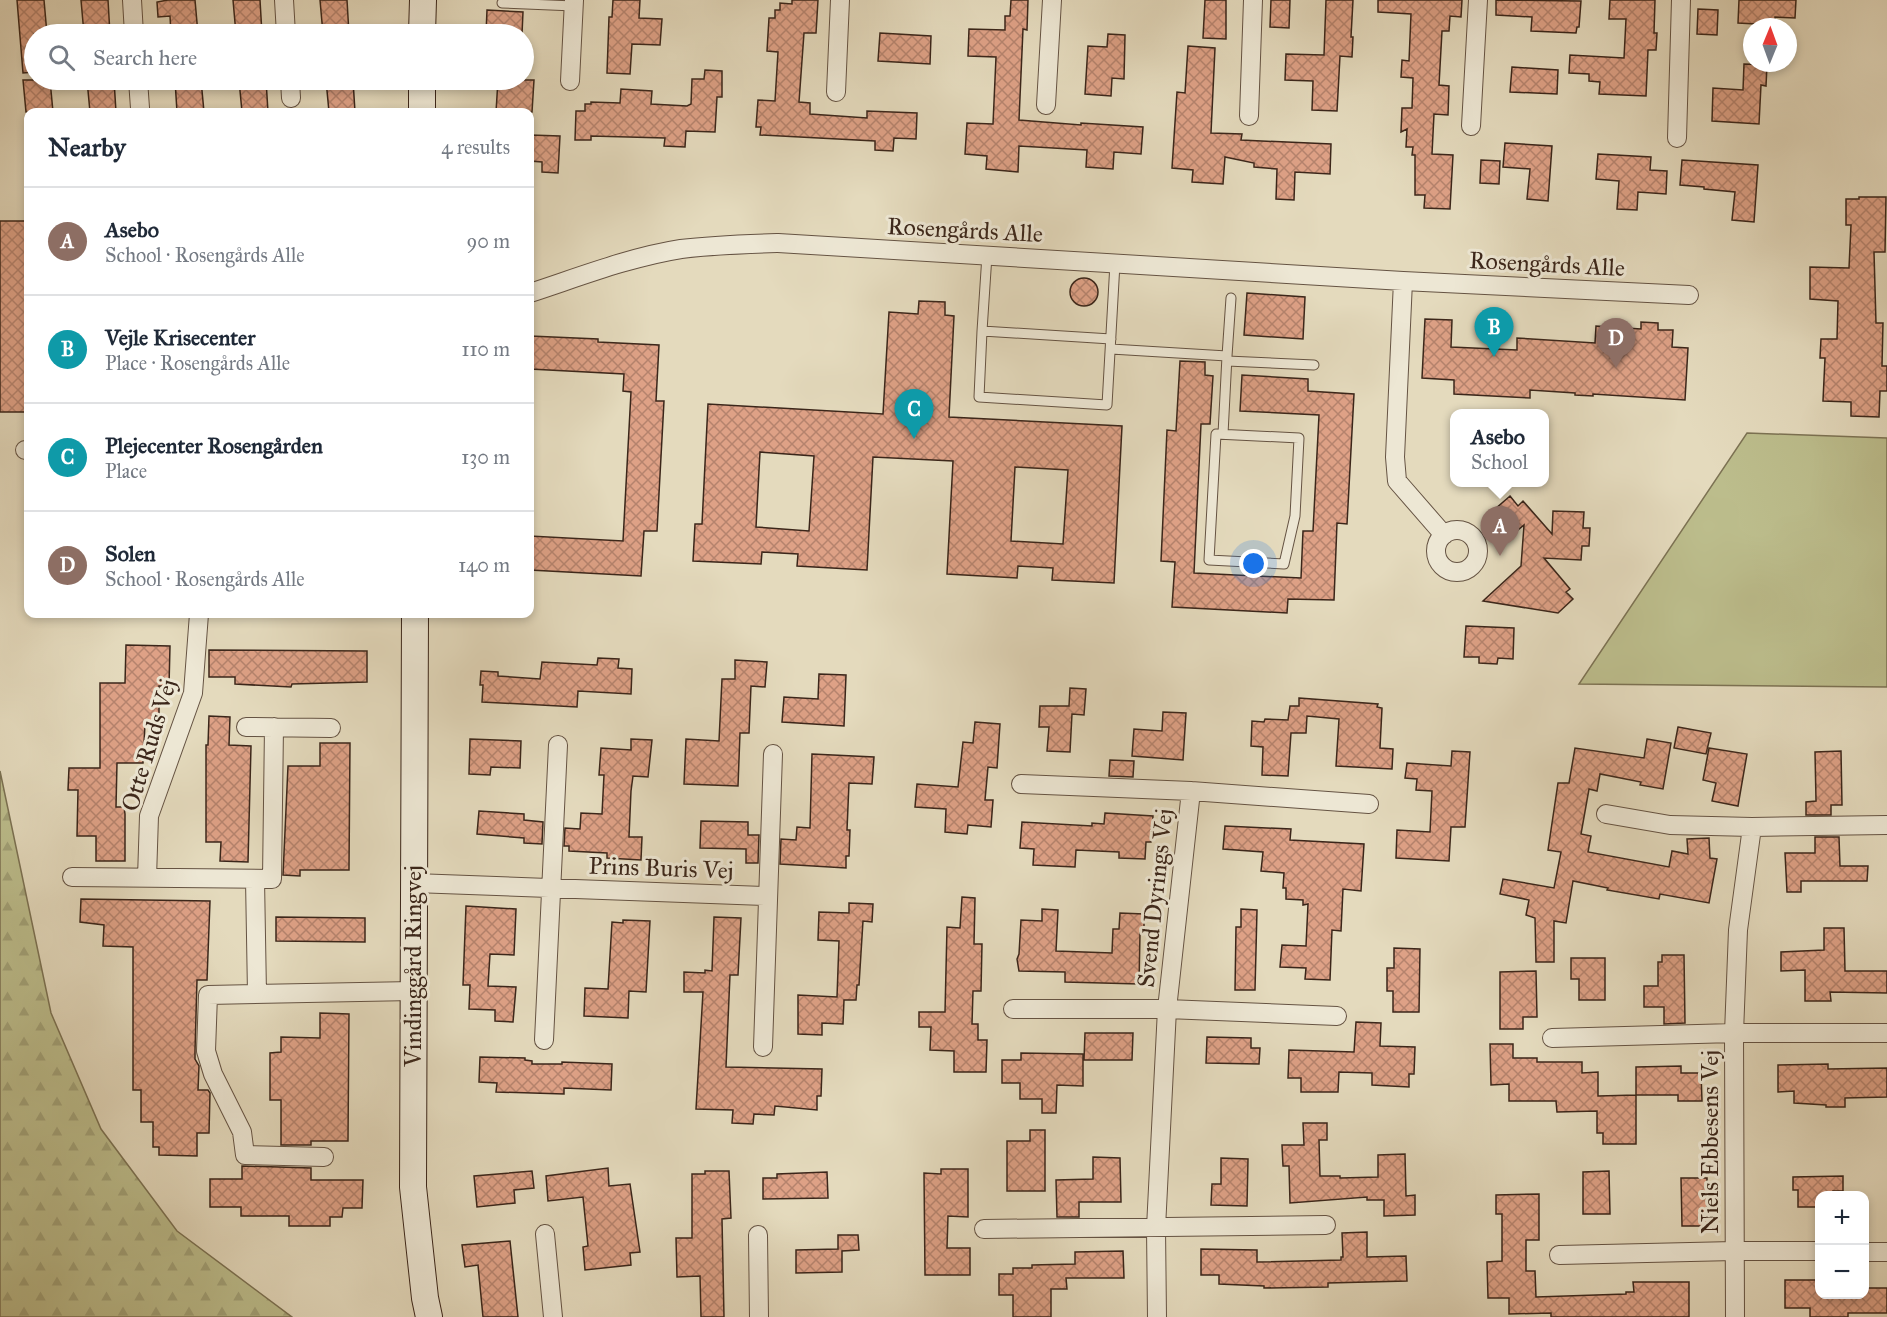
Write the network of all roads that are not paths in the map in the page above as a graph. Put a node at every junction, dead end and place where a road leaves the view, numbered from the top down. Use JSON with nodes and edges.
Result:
{"nodes":[{"id":1,"x":132,"y":0,"type":"edge"},
{"id":2,"x":284,"y":0,"type":"edge"},
{"id":3,"x":423,"y":0,"type":"edge"},
{"id":4,"x":840,"y":0,"type":"edge"},
{"id":5,"x":1052,"y":0,"type":"edge"},
{"id":6,"x":1253,"y":0,"type":"edge"},
{"id":7,"x":1478,"y":0,"type":"edge"},
{"id":8,"x":1681,"y":0,"type":"edge"},
{"id":9,"x":502,"y":3,"type":"dead end"},
{"id":10,"x":574,"y":3,"type":"edge"},
{"id":11,"x":133,"y":24,"type":"edge"},
{"id":12,"x":285,"y":24,"type":"edge"},
{"id":13,"x":422,"y":24,"type":"edge"},
{"id":14,"x":570,"y":81,"type":"dead end"},
{"id":15,"x":139,"y":90,"type":"edge"},
{"id":16,"x":422,"y":90,"type":"edge"},
{"id":17,"x":836,"y":92,"type":"dead end"},
{"id":18,"x":1046,"y":105,"type":"dead end"},
{"id":19,"x":140,"y":108,"type":"dead end"},
{"id":20,"x":422,"y":108,"type":"edge"},
{"id":21,"x":1249,"y":116,"type":"dead end"},
{"id":22,"x":1471,"y":126,"type":"dead end"},
{"id":23,"x":1677,"y":138,"type":"dead end"},
{"id":24,"x":987,"y":255,"type":"junction"},
{"id":25,"x":1115,"y":263,"type":"junction"},
{"id":26,"x":1403,"y":280,"type":"junction"},
{"id":27,"x":534,"y":291,"type":"edge"},
{"id":28,"x":1689,"y":295,"type":"dead end"},
{"id":29,"x":1231,"y":298,"type":"dead end"},
{"id":30,"x":982,"y":331,"type":"junction"},
{"id":31,"x":1111,"y":344,"type":"junction"},
{"id":32,"x":1227,"y":359,"type":"junction"},
{"id":33,"x":1314,"y":365,"type":"dead end"},
{"id":34,"x":1223,"y":434,"type":"junction"},
{"id":35,"x":1444,"y":535,"type":"dead end"},
{"id":36,"x":415,"y":618,"type":"edge"},
{"id":37,"x":199,"y":620,"type":"edge"},
{"id":38,"x":246,"y":727,"type":"dead end"},
{"id":39,"x":274,"y":727,"type":"junction"},
{"id":40,"x":331,"y":728,"type":"dead end"},
{"id":41,"x":558,"y":745,"type":"dead end"},
{"id":42,"x":773,"y":754,"type":"dead end"},
{"id":43,"x":1021,"y":784,"type":"dead end"},
{"id":44,"x":1191,"y":791,"type":"junction"},
{"id":45,"x":1369,"y":804,"type":"dead end"},
{"id":46,"x":1606,"y":814,"type":"dead end"},
{"id":47,"x":1887,"y":825,"type":"edge"},
{"id":48,"x":1752,"y":827,"type":"junction"},
{"id":49,"x":72,"y":877,"type":"dead end"},
{"id":50,"x":147,"y":878,"type":"junction"},
{"id":51,"x":255,"y":879,"type":"junction"},
{"id":52,"x":414,"y":883,"type":"junction"},
{"id":53,"x":552,"y":888,"type":"junction"},
{"id":54,"x":767,"y":896,"type":"junction"},
{"id":55,"x":413,"y":991,"type":"junction"},
{"id":56,"x":257,"y":994,"type":"junction"},
{"id":57,"x":1013,"y":1008,"type":"dead end"},
{"id":58,"x":1167,"y":1009,"type":"junction"},
{"id":59,"x":1337,"y":1016,"type":"dead end"},
{"id":60,"x":1734,"y":1033,"type":"junction"},
{"id":61,"x":1887,"y":1033,"type":"edge"},
{"id":62,"x":1552,"y":1038,"type":"dead end"},
{"id":63,"x":544,"y":1040,"type":"dead end"},
{"id":64,"x":763,"y":1047,"type":"dead end"},
{"id":65,"x":324,"y":1157,"type":"dead end"},
{"id":66,"x":1326,"y":1225,"type":"dead end"},
{"id":67,"x":1156,"y":1228,"type":"junction"},
{"id":68,"x":984,"y":1229,"type":"dead end"},
{"id":69,"x":545,"y":1234,"type":"dead end"},
{"id":70,"x":758,"y":1235,"type":"dead end"},
{"id":71,"x":1734,"y":1251,"type":"junction"},
{"id":72,"x":1815,"y":1251,"type":"edge"},
{"id":73,"x":1869,"y":1252,"type":"edge"},
{"id":74,"x":1887,"y":1252,"type":"edge"},
{"id":75,"x":1559,"y":1255,"type":"dead end"},
{"id":76,"x":429,"y":1317,"type":"edge"},
{"id":77,"x":553,"y":1317,"type":"edge"},
{"id":78,"x":759,"y":1317,"type":"edge"},
{"id":79,"x":1157,"y":1317,"type":"edge"},
{"id":80,"x":1735,"y":1317,"type":"edge"}],
"edges":[{"from":1,"to":11,"type":"street"},
{"from":2,"to":12,"type":"street"},
{"from":3,"to":13,"type":"street"},
{"from":4,"to":17,"type":"street"},
{"from":5,"to":18,"type":"street"},
{"from":6,"to":21,"type":"street"},
{"from":7,"to":22,"type":"street"},
{"from":8,"to":23,"type":"street"},
{"from":9,"to":10,"type":"lane"},
{"from":10,"to":14,"type":"street"},
{"from":15,"to":19,"type":"street"},
{"from":16,"to":20,"type":"street"},
{"from":24,"to":25,"type":"street","name":"Rosengårds Alle"},
{"from":24,"to":27,"type":"street","name":"Rosengårds Alle"},
{"from":24,"to":30,"type":"lane"},
{"from":25,"to":26,"type":"street","name":"Rosengårds Alle"},
{"from":25,"to":31,"type":"lane"},
{"from":26,"to":28,"type":"street","name":"Rosengårds Alle"},
{"from":26,"to":35,"type":"street"},
{"from":29,"to":32,"type":"lane"},
{"from":30,"to":31,"type":"lane"},
{"from":30,"to":31,"type":"lane"},
{"from":31,"to":32,"type":"lane"},
{"from":32,"to":33,"type":"lane"},
{"from":32,"to":34,"type":"lane"},
{"from":34,"to":34,"type":"lane"},
{"from":36,"to":52,"type":"street","name":"Vindinggård Ringvej"},
{"from":37,"to":50,"type":"street","name":"Otte Ruds Vej"},
{"from":38,"to":39,"type":"street"},
{"from":39,"to":40,"type":"street"},
{"from":39,"to":51,"type":"street"},
{"from":41,"to":53,"type":"street","name":"Prins Buris Vej"},
{"from":42,"to":54,"type":"street","name":"Prins Buris Vej"},
{"from":43,"to":44,"type":"street","name":"Svend Dyrings Vej"},
{"from":44,"to":45,"type":"street","name":"Svend Dyrings Vej"},
{"from":44,"to":58,"type":"street","name":"Svend Dyrings Vej"},
{"from":46,"to":48,"type":"street"},
{"from":47,"to":48,"type":"street"},
{"from":48,"to":60,"type":"street","name":"Niels Ebbesens Vej"},
{"from":49,"to":50,"type":"street"},
{"from":50,"to":51,"type":"street"},
{"from":51,"to":56,"type":"street"},
{"from":52,"to":53,"type":"street","name":"Prins Buris Vej"},
{"from":52,"to":55,"type":"street","name":"Vindinggård Ringvej"},
{"from":53,"to":54,"type":"street","name":"Prins Buris Vej"},
{"from":53,"to":63,"type":"street","name":"Prins Buris Vej"},
{"from":54,"to":64,"type":"street","name":"Prins Buris Vej"},
{"from":55,"to":56,"type":"street"},
{"from":55,"to":76,"type":"street","name":"Vindinggård Ringvej"},
{"from":56,"to":65,"type":"street"},
{"from":57,"to":58,"type":"street","name":"Svend Dyrings Vej"},
{"from":58,"to":59,"type":"street","name":"Svend Dyrings Vej"},
{"from":58,"to":67,"type":"street","name":"Svend Dyrings Vej"},
{"from":60,"to":61,"type":"street","name":"Niels Ebbesens Vej"},
{"from":60,"to":62,"type":"street","name":"Niels Ebbesens Vej"},
{"from":60,"to":71,"type":"street","name":"Niels Ebbesens Vej"},
{"from":66,"to":67,"type":"street"},
{"from":67,"to":68,"type":"street"},
{"from":67,"to":79,"type":"street","name":"Svend Dyrings Vej"},
{"from":69,"to":77,"type":"street"},
{"from":70,"to":78,"type":"street"},
{"from":71,"to":72,"type":"street","name":"Niels Ebbesens Vej"},
{"from":71,"to":75,"type":"street","name":"Niels Ebbesens Vej"},
{"from":71,"to":80,"type":"street","name":"Niels Ebbesens Vej"},
{"from":73,"to":74,"type":"street"}]}
